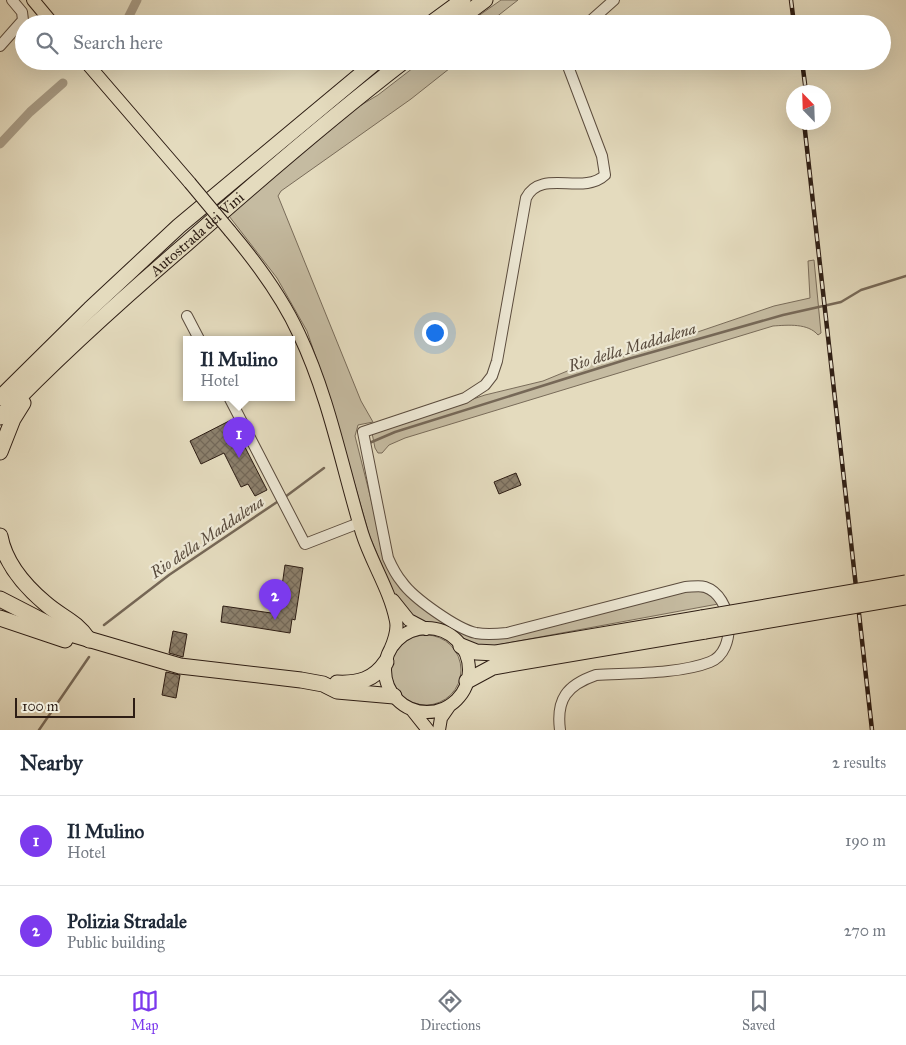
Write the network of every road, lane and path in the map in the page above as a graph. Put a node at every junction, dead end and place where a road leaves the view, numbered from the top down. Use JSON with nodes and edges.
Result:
{"nodes":[{"id":1,"x":12,"y":0,"type":"edge"},
{"id":2,"x":33,"y":0,"type":"edge"},
{"id":3,"x":614,"y":0,"type":"edge"},
{"id":4,"x":475,"y":2,"type":"edge"},
{"id":5,"x":22,"y":15,"type":"edge"},
{"id":6,"x":46,"y":15,"type":"edge"},
{"id":7,"x":448,"y":15,"type":"edge"},
{"id":8,"x":462,"y":15,"type":"edge"},
{"id":9,"x":597,"y":15,"type":"edge"},
{"id":10,"x":15,"y":29,"type":"edge"},
{"id":11,"x":0,"y":46,"type":"edge"},
{"id":12,"x":93,"y":70,"type":"edge"},
{"id":13,"x":366,"y":70,"type":"edge"},
{"id":14,"x":393,"y":70,"type":"edge"},
{"id":15,"x":569,"y":70,"type":"edge"},
{"id":16,"x":187,"y":316,"type":"dead end"},
{"id":17,"x":197,"y":336,"type":"edge"},
{"id":18,"x":42,"y":372,"type":"junction"},
{"id":19,"x":0,"y":398,"type":"edge"},
{"id":20,"x":231,"y":401,"type":"edge"},
{"id":21,"x":0,"y":417,"type":"edge"},
{"id":22,"x":0,"y":452,"type":"edge"},
{"id":23,"x":359,"y":523,"type":"junction"},
{"id":24,"x":0,"y":536,"type":"edge"},
{"id":25,"x":906,"y":583,"type":"edge"},
{"id":26,"x":384,"y":585,"type":"junction"},
{"id":27,"x":906,"y":597,"type":"edge"},
{"id":28,"x":0,"y":599,"type":"edge"},
{"id":29,"x":0,"y":618,"type":"edge"},
{"id":30,"x":703,"y":624,"type":"junction"},
{"id":31,"x":426,"y":629,"type":"junction"},
{"id":32,"x":89,"y":640,"type":"junction"},
{"id":33,"x":461,"y":646,"type":"junction"},
{"id":34,"x":388,"y":656,"type":"junction"},
{"id":35,"x":467,"y":682,"type":"junction"},
{"id":36,"x":323,"y":684,"type":"junction"},
{"id":37,"x":394,"y":696,"type":"junction"},
{"id":38,"x":450,"y":705,"type":"junction"},
{"id":39,"x":412,"y":710,"type":"junction"},
{"id":40,"x":437,"y":729,"type":"edge"},
{"id":41,"x":560,"y":730,"type":"edge"}],
"edges":[{"from":1,"to":5,"type":"street"},
{"from":2,"to":6,"type":"main road"},
{"from":3,"to":9,"type":"street"},
{"from":4,"to":7,"type":"highway"},
{"from":4,"to":8,"type":"highway"},
{"from":10,"to":11,"type":"street"},
{"from":12,"to":23,"type":"main road","bridge":true},
{"from":13,"to":19,"type":"highway","name":"Autostrada dei Vini"},
{"from":14,"to":18,"type":"highway","name":"Autostrada dei Vini"},
{"from":15,"to":41,"type":"street"},
{"from":16,"to":17,"type":"street"},
{"from":18,"to":21,"type":"highway","name":"Autostrada dei Vini"},
{"from":18,"to":22,"type":"highway"},
{"from":20,"to":23,"type":"street"},
{"from":23,"to":26,"type":"main road"},
{"from":24,"to":32,"type":"highway"},
{"from":25,"to":30,"type":"highway","bridge":true},
{"from":26,"to":31,"type":"main road"},
{"from":26,"to":34,"type":"main road"},
{"from":27,"to":30,"type":"highway","bridge":true},
{"from":28,"to":32,"type":"highway"},
{"from":29,"to":32,"type":"highway"},
{"from":30,"to":33,"type":"highway"},
{"from":30,"to":35,"type":"highway"},
{"from":31,"to":33,"type":"main road"},
{"from":31,"to":34,"type":"main road"},
{"from":32,"to":36,"type":"highway"},
{"from":33,"to":35,"type":"main road"},
{"from":34,"to":36,"type":"highway"},
{"from":34,"to":37,"type":"main road"},
{"from":35,"to":38,"type":"main road"},
{"from":36,"to":37,"type":"highway"},
{"from":37,"to":39,"type":"main road"},
{"from":38,"to":39,"type":"main road"},
{"from":38,"to":40,"type":"main road"},
{"from":39,"to":40,"type":"main road"}]}
